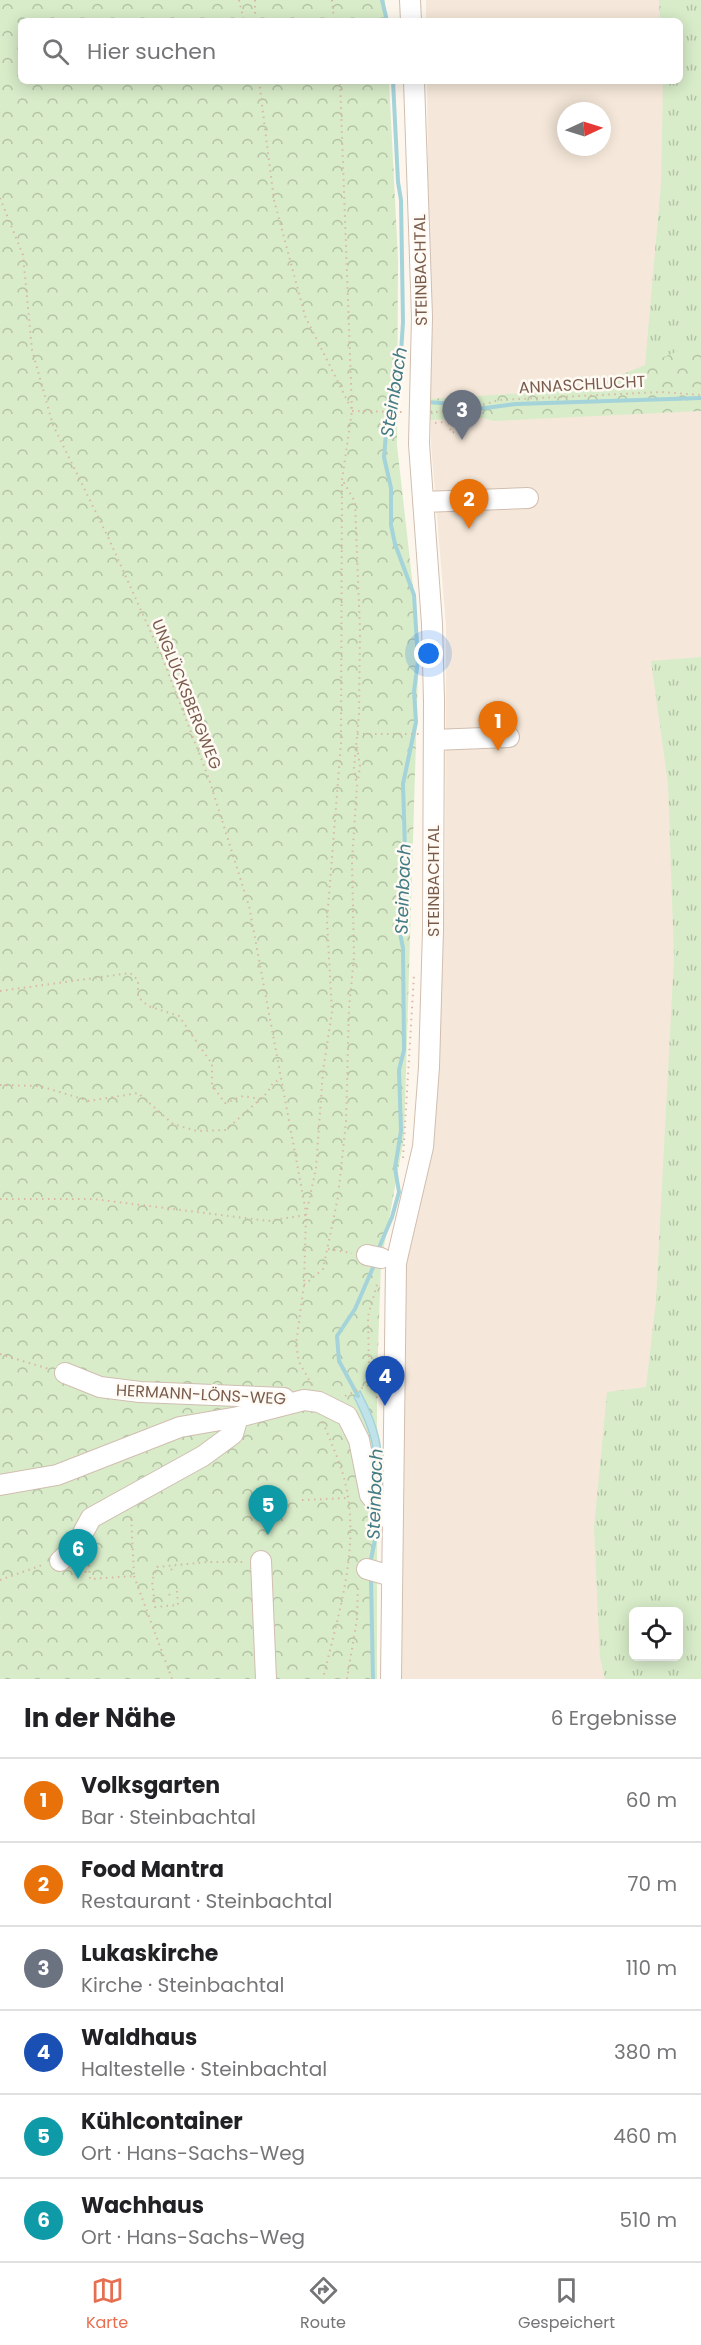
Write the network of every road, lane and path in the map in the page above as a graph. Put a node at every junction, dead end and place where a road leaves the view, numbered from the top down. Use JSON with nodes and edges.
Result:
{"nodes":[{"id":1,"x":238,"y":0,"type":"edge"},
{"id":2,"x":255,"y":0,"type":"edge"},
{"id":3,"x":332,"y":0,"type":"edge"},
{"id":4,"x":410,"y":0,"type":"edge"},
{"id":5,"x":243,"y":18,"type":"edge"},
{"id":6,"x":255,"y":18,"type":"edge"},
{"id":7,"x":334,"y":18,"type":"edge"},
{"id":8,"x":411,"y":18,"type":"edge"},
{"id":9,"x":259,"y":84,"type":"edge"},
{"id":10,"x":340,"y":84,"type":"edge"},
{"id":11,"x":414,"y":84,"type":"edge"},
{"id":12,"x":0,"y":198,"type":"edge"},
{"id":13,"x":701,"y":395,"type":"edge"},
{"id":14,"x":466,"y":410,"type":"junction"},
{"id":15,"x":352,"y":411,"type":"junction"},
{"id":16,"x":414,"y":413,"type":"junction"},
{"id":17,"x":437,"y":423,"type":"dead end"},
{"id":18,"x":449,"y":423,"type":"junction"},
{"id":19,"x":454,"y":432,"type":"dead end"},
{"id":20,"x":342,"y":480,"type":"junction"},
{"id":21,"x":528,"y":498,"type":"dead end"},
{"id":22,"x":423,"y":502,"type":"junction"},
{"id":23,"x":357,"y":734,"type":"junction"},
{"id":24,"x":425,"y":737,"type":"junction"},
{"id":25,"x":509,"y":737,"type":"dead end"},
{"id":26,"x":356,"y":742,"type":"junction"},
{"id":27,"x":357,"y":783,"type":"junction"},
{"id":28,"x":414,"y":975,"type":"dead end"},
{"id":29,"x":0,"y":991,"type":"edge"},
{"id":30,"x":281,"y":1079,"type":"junction"},
{"id":31,"x":0,"y":1085,"type":"edge"},
{"id":32,"x":261,"y":1099,"type":"junction"},
{"id":33,"x":402,"y":1165,"type":"dead end"},
{"id":34,"x":0,"y":1199,"type":"edge"},
{"id":35,"x":306,"y":1215,"type":"junction"},
{"id":36,"x":328,"y":1249,"type":"junction"},
{"id":37,"x":374,"y":1256,"type":"dead end"},
{"id":38,"x":304,"y":1285,"type":"junction"},
{"id":39,"x":0,"y":1354,"type":"edge"},
{"id":40,"x":65,"y":1373,"type":"joint"},
{"id":41,"x":393,"y":1374,"type":"junction"},
{"id":42,"x":352,"y":1394,"type":"dead end"},
{"id":43,"x":312,"y":1401,"type":"junction"},
{"id":44,"x":238,"y":1417,"type":"junction"},
{"id":45,"x":0,"y":1485,"type":"edge"},
{"id":46,"x":347,"y":1498,"type":"junction"},
{"id":47,"x":302,"y":1500,"type":"dead end"},
{"id":48,"x":382,"y":1509,"type":"junction"},
{"id":49,"x":131,"y":1512,"type":"dead end"},
{"id":50,"x":60,"y":1561,"type":"joint"},
{"id":51,"x":261,"y":1561,"type":"dead end"},
{"id":52,"x":240,"y":1562,"type":"dead end"},
{"id":53,"x":372,"y":1574,"type":"junction"},
{"id":54,"x":134,"y":1576,"type":"junction"},
{"id":55,"x":90,"y":1579,"type":"junction"},
{"id":56,"x":0,"y":1580,"type":"edge"},
{"id":57,"x":177,"y":1591,"type":"dead end"},
{"id":58,"x":172,"y":1679,"type":"edge"},
{"id":59,"x":266,"y":1679,"type":"edge"},
{"id":60,"x":324,"y":1679,"type":"edge"},
{"id":61,"x":347,"y":1679,"type":"edge"},
{"id":62,"x":391,"y":1679,"type":"edge"}],
"edges":[{"from":1,"to":5,"type":"path"},
{"from":2,"to":6,"type":"path"},
{"from":3,"to":7,"type":"path"},
{"from":4,"to":8,"type":"street"},
{"from":9,"to":15,"type":"path"},
{"from":10,"to":15,"type":"path"},
{"from":11,"to":16,"type":"street","name":"STEINBACHTAL"},
{"from":12,"to":30,"type":"path","name":"UNGLÜCKSBERGWEG"},
{"from":13,"to":14,"type":"path","name":"ANNASCHLUCHT"},
{"from":14,"to":16,"type":"path","name":"ANNASCHLUCHT"},
{"from":14,"to":18,"type":"path"},
{"from":15,"to":16,"type":"path","name":"ANNASCHLUCHT"},
{"from":15,"to":20,"type":"path"},
{"from":16,"to":22,"type":"street","name":"STEINBACHTAL"},
{"from":17,"to":18,"type":"path"},
{"from":18,"to":19,"type":"path"},
{"from":20,"to":23,"type":"path"},
{"from":20,"to":35,"type":"path"},
{"from":21,"to":22,"type":"street"},
{"from":22,"to":24,"type":"street","name":"STEINBACHTAL"},
{"from":23,"to":24,"type":"path"},
{"from":23,"to":26,"type":"path"},
{"from":24,"to":25,"type":"street"},
{"from":24,"to":41,"type":"street","name":"STEINBACHTAL"},
{"from":26,"to":27,"type":"path"},
{"from":26,"to":27,"type":"path"},
{"from":27,"to":36,"type":"path"},
{"from":28,"to":33,"type":"path"},
{"from":29,"to":32,"type":"path"},
{"from":30,"to":32,"type":"path"},
{"from":30,"to":35,"type":"path","name":"UNGLÜCKSBERGWEG"},
{"from":31,"to":32,"type":"path"},
{"from":34,"to":35,"type":"path"},
{"from":35,"to":38,"type":"path"},
{"from":36,"to":37,"type":"path"},
{"from":36,"to":38,"type":"path"},
{"from":38,"to":43,"type":"path"},
{"from":39,"to":40,"type":"path"},
{"from":40,"to":43,"type":"street","name":"HERMANN-LÖNS-WEG"},
{"from":41,"to":42,"type":"path"},
{"from":41,"to":48,"type":"street","name":"STEINBACHTAL"},
{"from":43,"to":44,"type":"street"},
{"from":43,"to":46,"type":"path"},
{"from":43,"to":48,"type":"street"},
{"from":44,"to":45,"type":"street"},
{"from":44,"to":50,"type":"street"},
{"from":46,"to":47,"type":"path"},
{"from":46,"to":60,"type":"path"},
{"from":48,"to":53,"type":"street","name":"STEINBACHTAL"},
{"from":49,"to":54,"type":"path"},
{"from":50,"to":56,"type":"path"},
{"from":51,"to":59,"type":"street"},
{"from":52,"to":57,"type":"path"},
{"from":53,"to":61,"type":"path"},
{"from":53,"to":62,"type":"street","name":"STEINBACHTAL"},
{"from":54,"to":55,"type":"path"},
{"from":54,"to":58,"type":"path"},
{"from":55,"to":55,"type":"path"}]}
